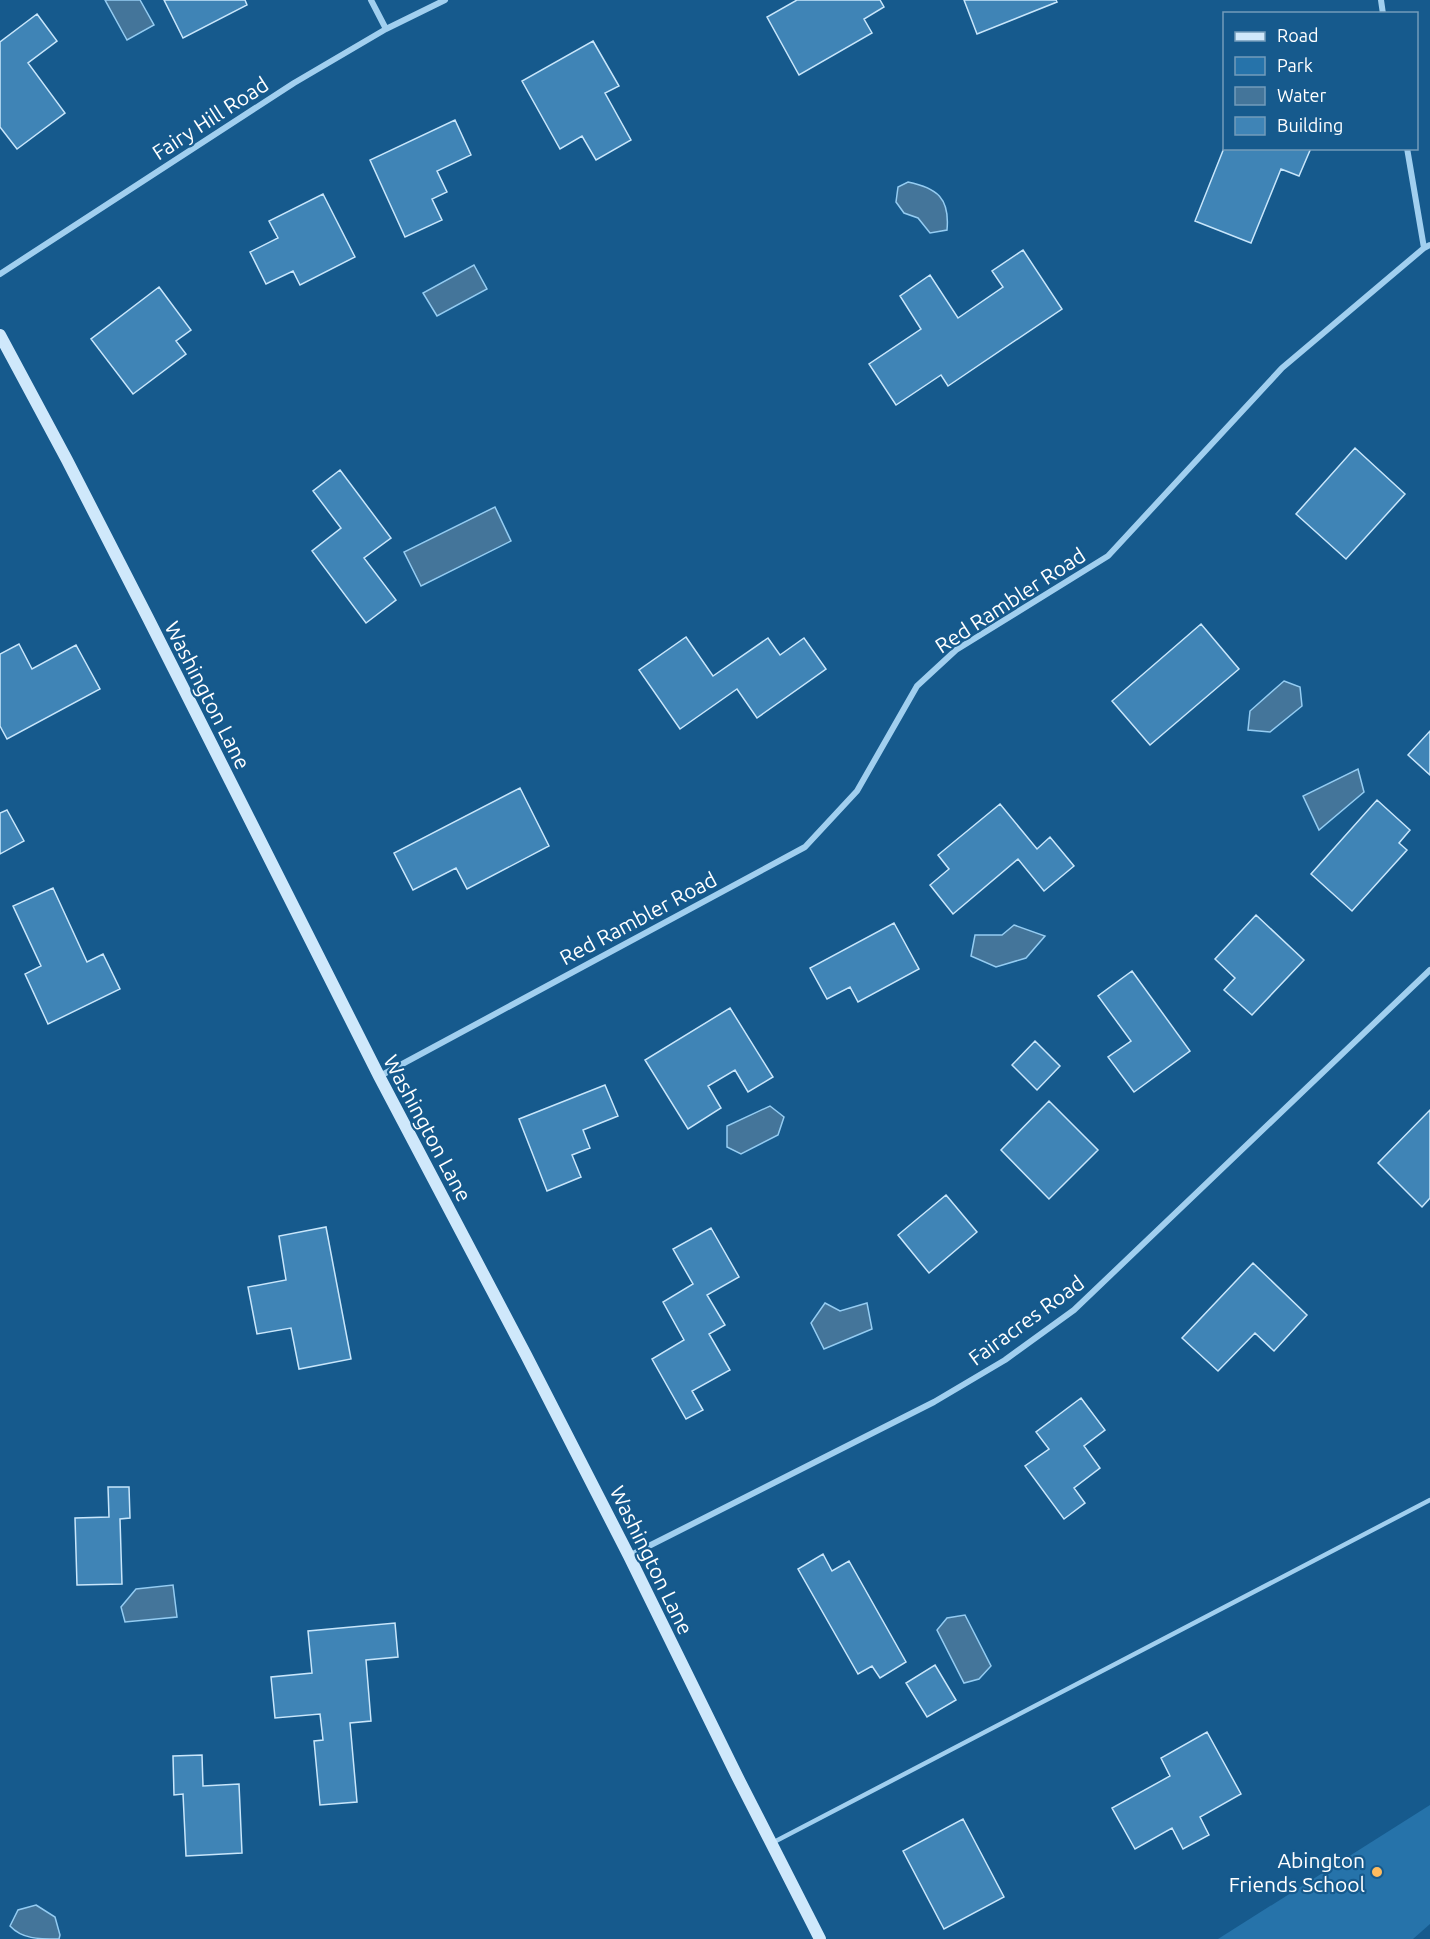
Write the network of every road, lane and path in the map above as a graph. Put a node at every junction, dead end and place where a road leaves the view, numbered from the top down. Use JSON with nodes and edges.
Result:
{"nodes":[{"id":1,"x":371,"y":0,"type":"edge"},
{"id":2,"x":445,"y":0,"type":"edge"},
{"id":3,"x":386,"y":29,"type":"junction"},
{"id":4,"x":1407,"y":150,"type":"edge"},
{"id":5,"x":1427,"y":247,"type":"edge"},
{"id":6,"x":0,"y":274,"type":"edge"},
{"id":7,"x":0,"y":336,"type":"edge"},
{"id":8,"x":1430,"y":970,"type":"edge"},
{"id":9,"x":379,"y":1076,"type":"junction"},
{"id":10,"x":1430,"y":1500,"type":"edge"},
{"id":11,"x":629,"y":1556,"type":"junction"},
{"id":12,"x":771,"y":1844,"type":"junction"},
{"id":13,"x":820,"y":1939,"type":"edge"}],
"edges":[{"from":1,"to":3,"type":"street"},
{"from":2,"to":3,"type":"street","name":"Fairy Hill Road"},
{"from":3,"to":6,"type":"street","name":"Fairy Hill Road"},
{"from":4,"to":5,"type":"street"},
{"from":5,"to":9,"type":"street","name":"Red Rambler Road"},
{"from":7,"to":9,"type":"main road","name":"Washington Lane"},
{"from":8,"to":11,"type":"street","name":"Fairacres Road"},
{"from":9,"to":11,"type":"main road","name":"Washington Lane"},
{"from":10,"to":12,"type":"lane"},
{"from":11,"to":12,"type":"main road","name":"Washington Lane"},
{"from":12,"to":13,"type":"main road","name":"Washington Lane"}]}
